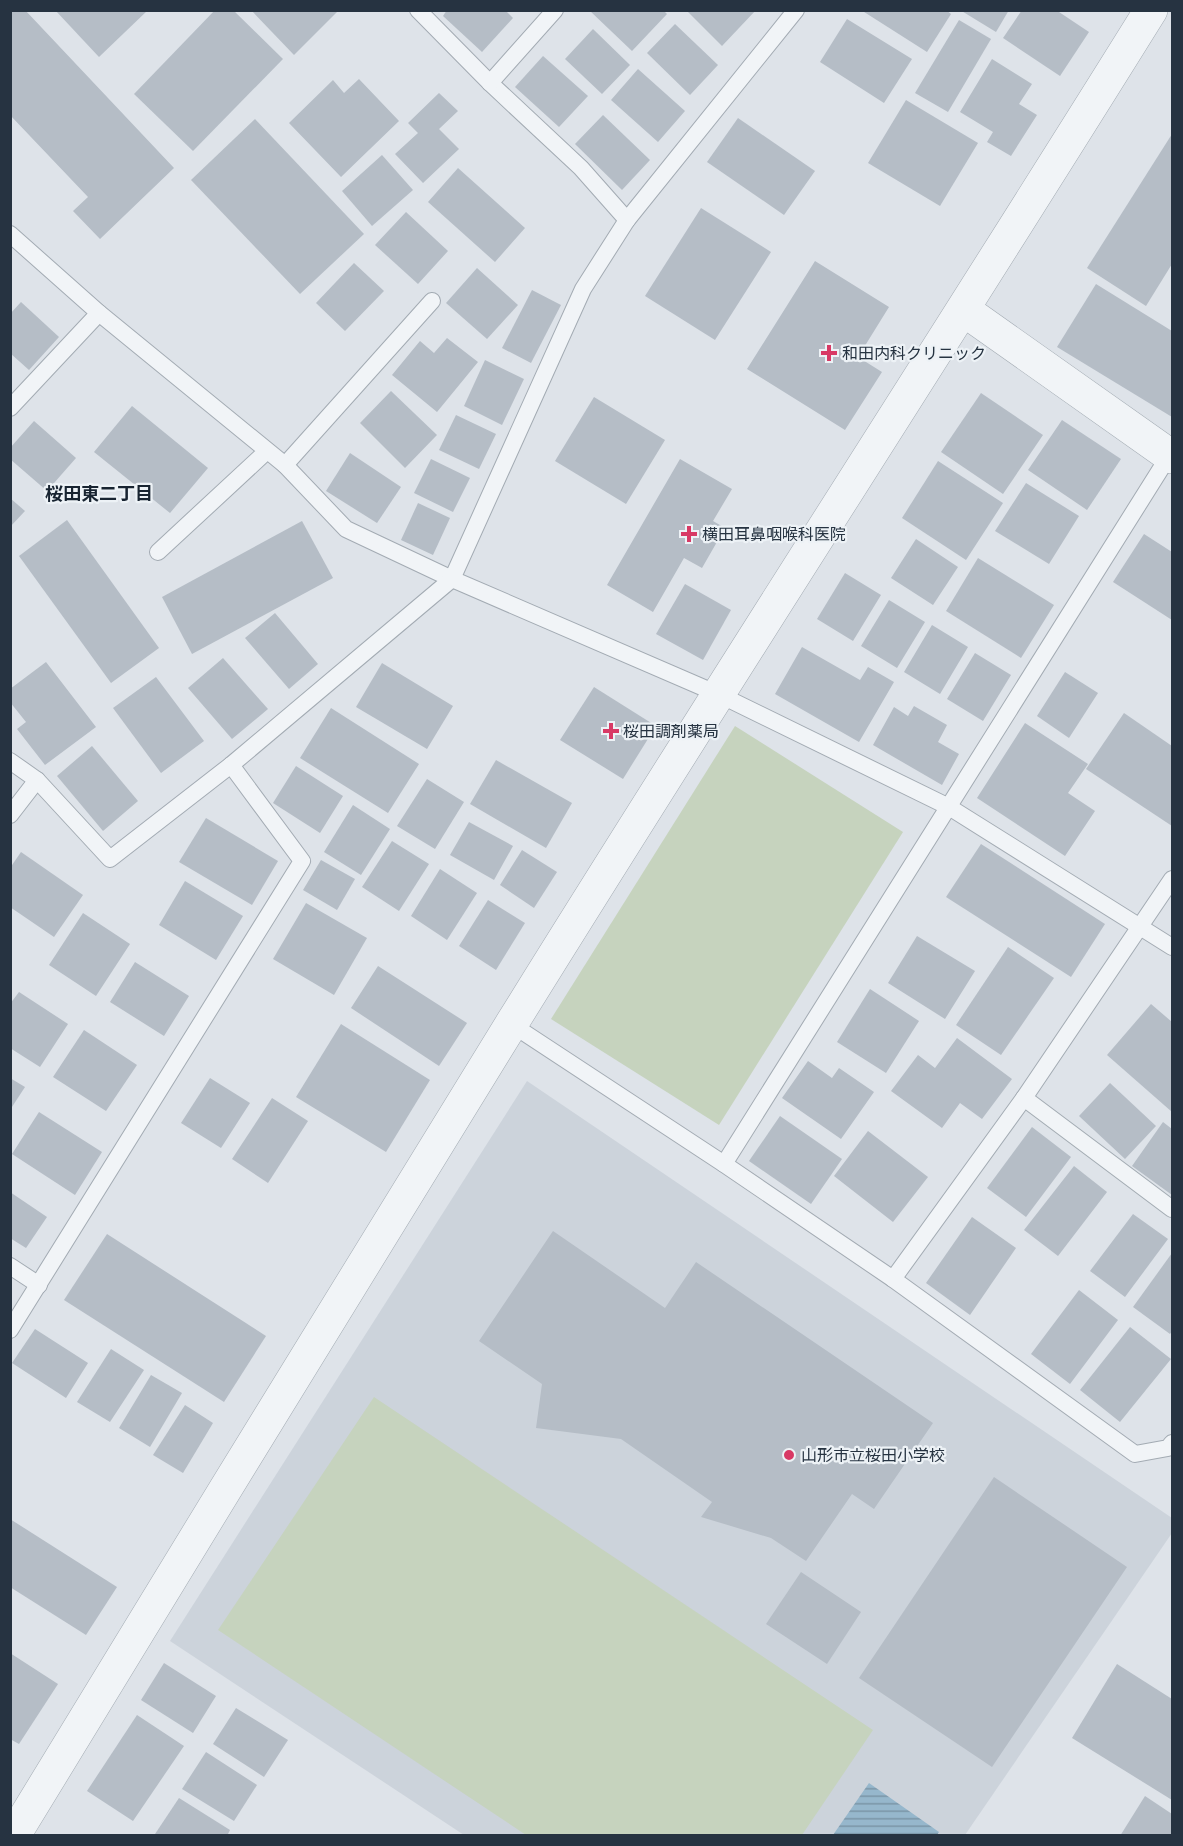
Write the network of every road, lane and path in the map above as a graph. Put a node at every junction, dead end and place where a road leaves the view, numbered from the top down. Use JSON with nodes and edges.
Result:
{"nodes":[{"id":1,"x":418,"y":10,"type":"edge"},
{"id":2,"x":555,"y":10,"type":"edge"},
{"id":3,"x":796,"y":10,"type":"edge"},
{"id":4,"x":1151,"y":10,"type":"edge"},
{"id":5,"x":490,"y":83,"type":"junction"},
{"id":6,"x":627,"y":220,"type":"junction"},
{"id":7,"x":10,"y":234,"type":"edge"},
{"id":8,"x":432,"y":301,"type":"dead end"},
{"id":9,"x":964,"y":310,"type":"junction"},
{"id":10,"x":99,"y":313,"type":"junction"},
{"id":11,"x":10,"y":408,"type":"edge"},
{"id":12,"x":267,"y":451,"type":"junction"},
{"id":13,"x":1172,"y":454,"type":"edge"},
{"id":14,"x":285,"y":465,"type":"junction"},
{"id":15,"x":158,"y":552,"type":"dead end"},
{"id":16,"x":452,"y":579,"type":"junction"},
{"id":17,"x":718,"y":694,"type":"junction"},
{"id":18,"x":10,"y":760,"type":"edge"},
{"id":19,"x":231,"y":765,"type":"junction"},
{"id":20,"x":37,"y":780,"type":"junction"},
{"id":21,"x":949,"y":807,"type":"junction"},
{"id":22,"x":10,"y":815,"type":"edge"},
{"id":23,"x":1173,"y":879,"type":"edge"},
{"id":24,"x":1140,"y":927,"type":"junction"},
{"id":25,"x":1173,"y":947,"type":"edge"},
{"id":26,"x":511,"y":1024,"type":"junction"},
{"id":27,"x":1024,"y":1098,"type":"junction"},
{"id":28,"x":724,"y":1164,"type":"junction"},
{"id":29,"x":1173,"y":1209,"type":"edge"},
{"id":30,"x":10,"y":1266,"type":"edge"},
{"id":31,"x":893,"y":1279,"type":"junction"},
{"id":32,"x":39,"y":1285,"type":"junction"},
{"id":33,"x":10,"y":1330,"type":"edge"},
{"id":34,"x":1173,"y":1443,"type":"edge"},
{"id":35,"x":17,"y":1833,"type":"edge"}],
"edges":[{"from":1,"to":5,"type":"lane"},
{"from":2,"to":5,"type":"lane"},
{"from":3,"to":6,"type":"lane"},
{"from":4,"to":9,"type":"street"},
{"from":5,"to":6,"type":"lane"},
{"from":6,"to":16,"type":"lane"},
{"from":7,"to":10,"type":"lane"},
{"from":8,"to":14,"type":"lane"},
{"from":9,"to":13,"type":"street"},
{"from":9,"to":17,"type":"street"},
{"from":10,"to":11,"type":"lane"},
{"from":10,"to":12,"type":"lane"},
{"from":12,"to":14,"type":"lane"},
{"from":12,"to":15,"type":"lane"},
{"from":13,"to":21,"type":"lane"},
{"from":14,"to":16,"type":"lane"},
{"from":16,"to":17,"type":"lane"},
{"from":16,"to":19,"type":"lane"},
{"from":17,"to":21,"type":"lane"},
{"from":17,"to":26,"type":"street"},
{"from":18,"to":20,"type":"lane"},
{"from":19,"to":20,"type":"lane"},
{"from":19,"to":32,"type":"lane"},
{"from":20,"to":22,"type":"lane"},
{"from":21,"to":24,"type":"lane"},
{"from":21,"to":28,"type":"lane"},
{"from":23,"to":24,"type":"lane"},
{"from":24,"to":25,"type":"lane"},
{"from":24,"to":27,"type":"lane"},
{"from":26,"to":28,"type":"lane"},
{"from":26,"to":35,"type":"street"},
{"from":27,"to":29,"type":"lane"},
{"from":27,"to":31,"type":"lane"},
{"from":28,"to":31,"type":"lane"},
{"from":30,"to":32,"type":"lane"},
{"from":31,"to":34,"type":"lane"},
{"from":32,"to":33,"type":"lane"}]}
